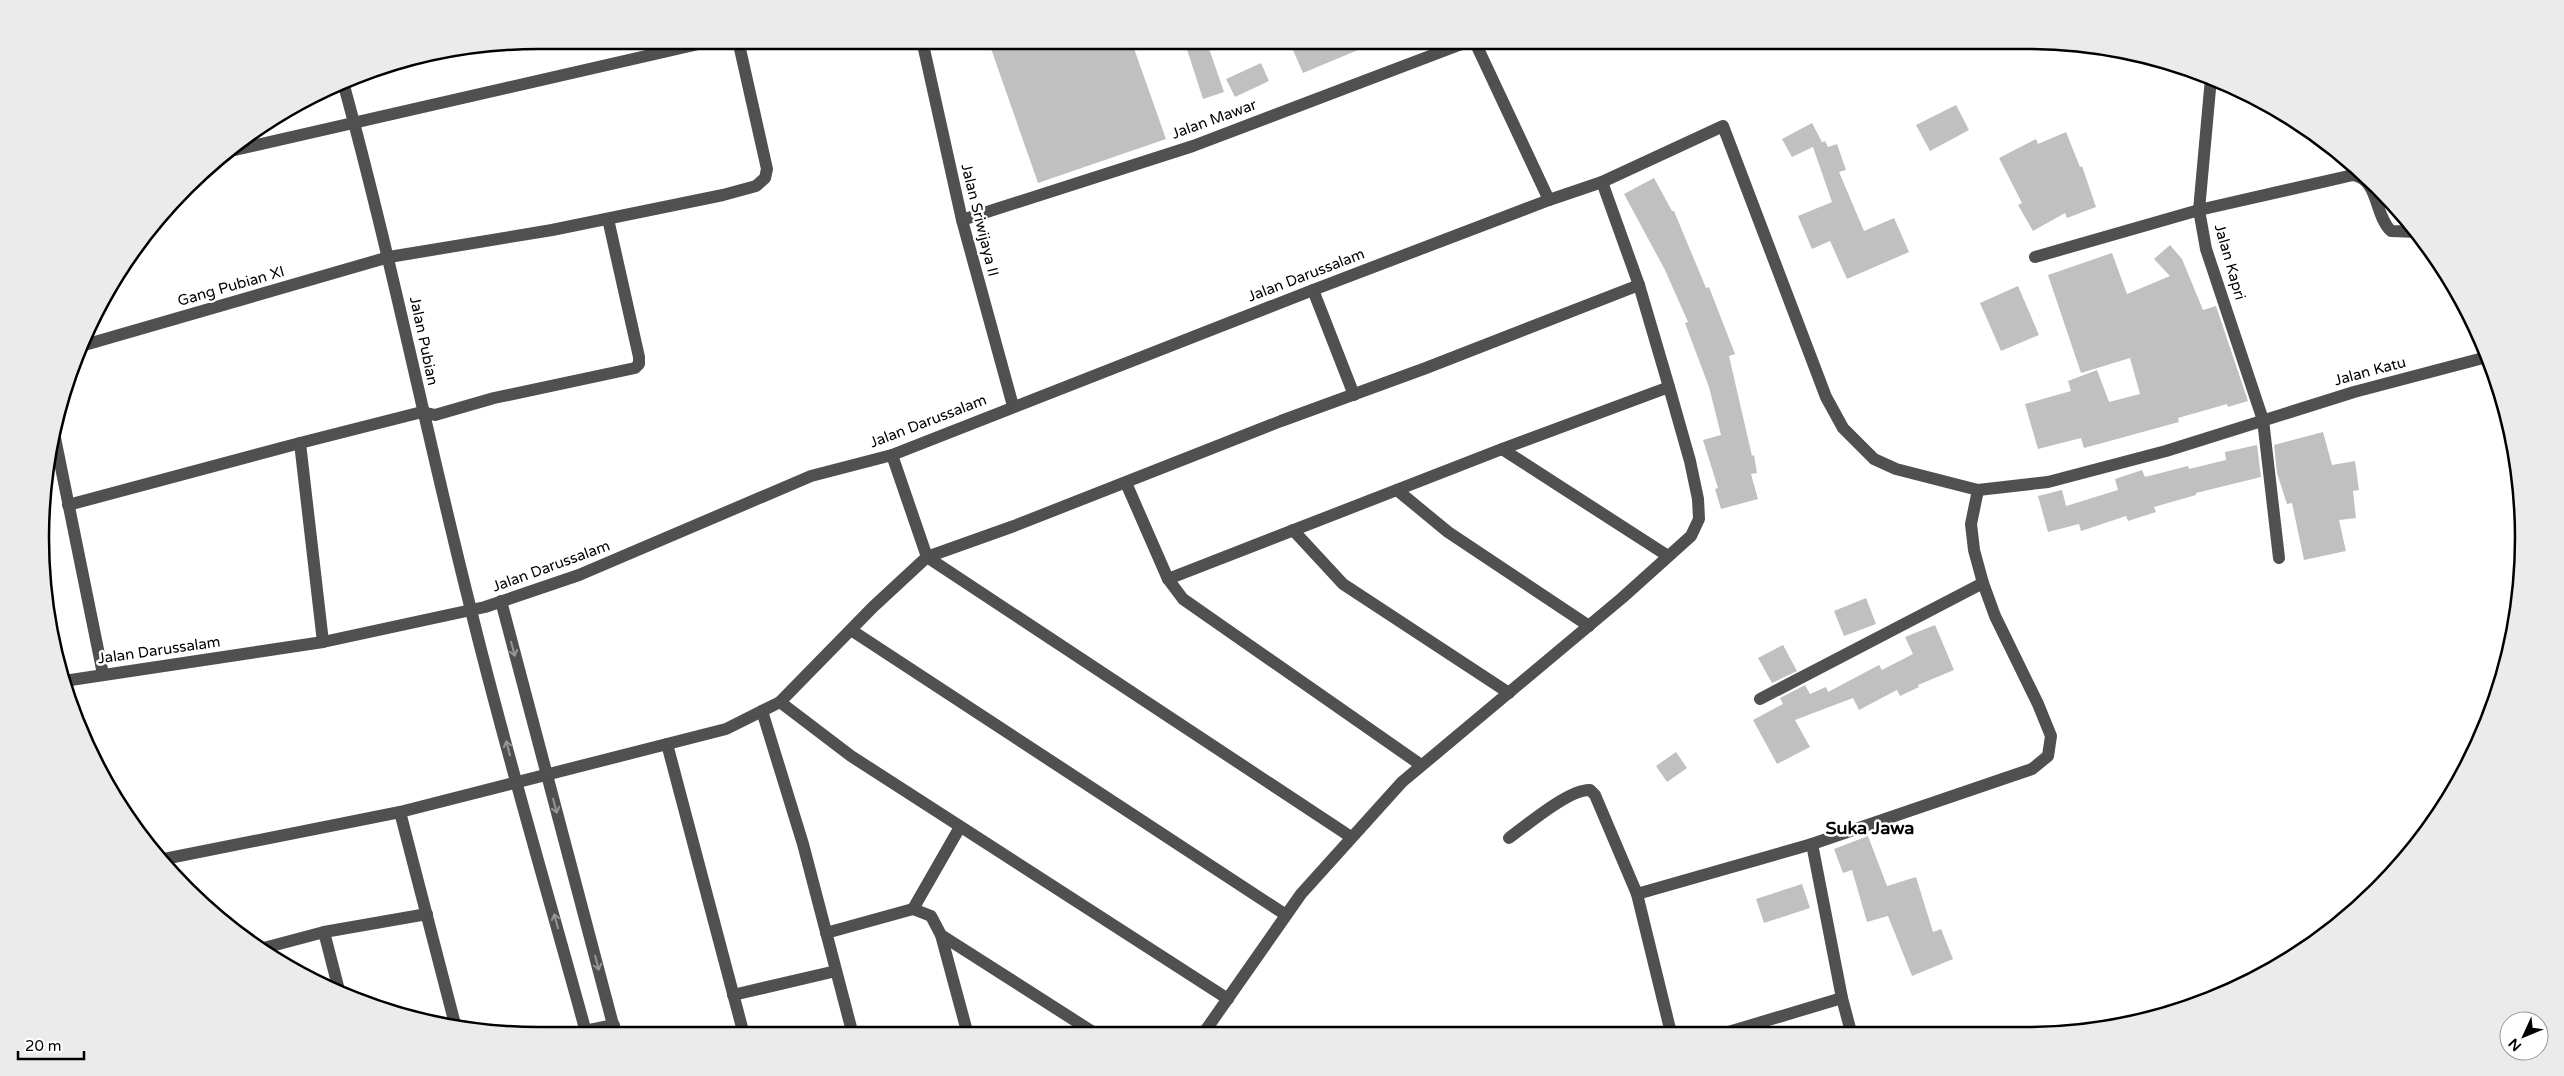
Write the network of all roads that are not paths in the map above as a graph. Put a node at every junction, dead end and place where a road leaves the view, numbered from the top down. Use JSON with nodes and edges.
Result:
{"nodes":[{"id":1,"x":677,"y":49,"type":"edge"},
{"id":2,"x":740,"y":49,"type":"edge"},
{"id":3,"x":925,"y":49,"type":"edge"},
{"id":4,"x":1448,"y":49,"type":"edge"},
{"id":5,"x":1479,"y":49,"type":"edge"},
{"id":6,"x":2209,"y":85,"type":"edge"},
{"id":7,"x":346,"y":88,"type":"edge"},
{"id":8,"x":355,"y":123,"type":"junction"},
{"id":9,"x":242,"y":148,"type":"edge"},
{"id":10,"x":2353,"y":174,"type":"edge"},
{"id":11,"x":1602,"y":182,"type":"junction"},
{"id":12,"x":2373,"y":193,"type":"edge"},
{"id":13,"x":1549,"y":200,"type":"junction"},
{"id":14,"x":2199,"y":210,"type":"junction"},
{"id":15,"x":608,"y":219,"type":"junction"},
{"id":16,"x":962,"y":220,"type":"junction"},
{"id":17,"x":2407,"y":232,"type":"edge"},
{"id":18,"x":389,"y":257,"type":"junction"},
{"id":19,"x":2035,"y":257,"type":"dead end"},
{"id":20,"x":1639,"y":286,"type":"junction"},
{"id":21,"x":1313,"y":290,"type":"junction"},
{"id":22,"x":89,"y":344,"type":"edge"},
{"id":23,"x":2481,"y":359,"type":"edge"},
{"id":24,"x":1669,"y":387,"type":"junction"},
{"id":25,"x":1354,"y":395,"type":"junction"},
{"id":26,"x":1013,"y":406,"type":"junction"},
{"id":27,"x":422,"y":412,"type":"junction"},
{"id":28,"x":2263,"y":420,"type":"junction"},
{"id":29,"x":300,"y":443,"type":"junction"},
{"id":30,"x":57,"y":449,"type":"edge"},
{"id":31,"x":1502,"y":449,"type":"junction"},
{"id":32,"x":892,"y":455,"type":"junction"},
{"id":33,"x":1126,"y":483,"type":"junction"},
{"id":34,"x":1397,"y":490,"type":"junction"},
{"id":35,"x":1978,"y":490,"type":"junction"},
{"id":36,"x":68,"y":505,"type":"junction"},
{"id":37,"x":1293,"y":530,"type":"junction"},
{"id":38,"x":928,"y":556,"type":"junction"},
{"id":39,"x":1668,"y":556,"type":"junction"},
{"id":40,"x":2279,"y":558,"type":"dead end"},
{"id":41,"x":1168,"y":579,"type":"junction"},
{"id":42,"x":1983,"y":583,"type":"junction"},
{"id":43,"x":501,"y":601,"type":"junction"},
{"id":44,"x":470,"y":608,"type":"junction"},
{"id":45,"x":1589,"y":626,"type":"junction"},
{"id":46,"x":851,"y":630,"type":"junction"},
{"id":47,"x":323,"y":642,"type":"junction"},
{"id":48,"x":103,"y":674,"type":"junction"},
{"id":49,"x":70,"y":681,"type":"edge"},
{"id":50,"x":1508,"y":693,"type":"junction"},
{"id":51,"x":1760,"y":699,"type":"dead end"},
{"id":52,"x":780,"y":702,"type":"junction"},
{"id":53,"x":762,"y":711,"type":"junction"},
{"id":54,"x":667,"y":744,"type":"junction"},
{"id":55,"x":1421,"y":765,"type":"junction"},
{"id":56,"x":547,"y":775,"type":"junction"},
{"id":57,"x":518,"y":782,"type":"junction"},
{"id":58,"x":400,"y":812,"type":"junction"},
{"id":59,"x":960,"y":827,"type":"junction"},
{"id":60,"x":1352,"y":837,"type":"junction"},
{"id":61,"x":1509,"y":838,"type":"dead end"},
{"id":62,"x":1812,"y":844,"type":"junction"},
{"id":63,"x":168,"y":858,"type":"edge"},
{"id":64,"x":1637,"y":894,"type":"junction"},
{"id":65,"x":913,"y":909,"type":"junction"},
{"id":66,"x":427,"y":914,"type":"junction"},
{"id":67,"x":1286,"y":915,"type":"junction"},
{"id":68,"x":324,"y":932,"type":"junction"},
{"id":69,"x":826,"y":933,"type":"junction"},
{"id":70,"x":942,"y":935,"type":"junction"},
{"id":71,"x":269,"y":947,"type":"edge"},
{"id":72,"x":836,"y":971,"type":"junction"},
{"id":73,"x":337,"y":984,"type":"edge"},
{"id":74,"x":733,"y":995,"type":"junction"},
{"id":75,"x":1842,"y":998,"type":"junction"},
{"id":76,"x":1228,"y":999,"type":"junction"},
{"id":77,"x":454,"y":1020,"type":"edge"},
{"id":78,"x":584,"y":1027,"type":"edge"},
{"id":79,"x":614,"y":1027,"type":"edge"},
{"id":80,"x":742,"y":1027,"type":"edge"},
{"id":81,"x":851,"y":1027,"type":"edge"},
{"id":82,"x":966,"y":1027,"type":"edge"},
{"id":83,"x":1077,"y":1027,"type":"edge"},
{"id":84,"x":1209,"y":1027,"type":"edge"},
{"id":85,"x":1670,"y":1027,"type":"edge"},
{"id":86,"x":1745,"y":1027,"type":"edge"},
{"id":87,"x":1850,"y":1027,"type":"edge"}],
"edges":[{"from":1,"to":8,"type":"street"},
{"from":2,"to":15,"type":"street","name":"Gang Pubian XI"},
{"from":3,"to":16,"type":"street","name":"Jalan Sriwijaya II"},
{"from":4,"to":16,"type":"street","name":"Jalan Mawar"},
{"from":5,"to":13,"type":"street"},
{"from":6,"to":14,"type":"street","name":"Jalan Kapri"},
{"from":7,"to":8,"type":"street","name":"Jalan Pubian"},
{"from":8,"to":9,"type":"street"},
{"from":8,"to":18,"type":"street","name":"Jalan Pubian"},
{"from":10,"to":14,"type":"street"},
{"from":11,"to":13,"type":"street","name":"Jalan Darussalam"},
{"from":11,"to":20,"type":"street"},
{"from":11,"to":35,"type":"street","name":"Jalan Darussalam"},
{"from":12,"to":17,"type":"street"},
{"from":13,"to":21,"type":"street","name":"Jalan Darussalam"},
{"from":14,"to":19,"type":"street"},
{"from":14,"to":28,"type":"street","name":"Jalan Kapri"},
{"from":15,"to":18,"type":"street","name":"Gang Pubian XI"},
{"from":15,"to":27,"type":"street"},
{"from":16,"to":26,"type":"street","name":"Jalan Sriwijaya II"},
{"from":18,"to":22,"type":"street","name":"Gang Pubian XI"},
{"from":18,"to":27,"type":"street","name":"Jalan Pubian"},
{"from":20,"to":24,"type":"street"},
{"from":20,"to":25,"type":"street"},
{"from":21,"to":25,"type":"street"},
{"from":21,"to":26,"type":"street","name":"Jalan Darussalam"},
{"from":23,"to":28,"type":"street","name":"Jalan Katu"},
{"from":24,"to":31,"type":"street"},
{"from":24,"to":39,"type":"street"},
{"from":25,"to":33,"type":"street"},
{"from":26,"to":32,"type":"street","name":"Jalan Darussalam"},
{"from":27,"to":29,"type":"street"},
{"from":27,"to":44,"type":"street","name":"Jalan Pubian"},
{"from":28,"to":35,"type":"street","name":"Jalan Katu"},
{"from":28,"to":40,"type":"street","name":"Jalan Kapri"},
{"from":29,"to":36,"type":"street"},
{"from":29,"to":47,"type":"street"},
{"from":30,"to":36,"type":"street"},
{"from":31,"to":34,"type":"street"},
{"from":31,"to":39,"type":"street"},
{"from":32,"to":38,"type":"street"},
{"from":32,"to":43,"type":"street","name":"Jalan Darussalam"},
{"from":33,"to":38,"type":"street"},
{"from":33,"to":41,"type":"street"},
{"from":34,"to":37,"type":"street"},
{"from":34,"to":45,"type":"street"},
{"from":35,"to":42,"type":"street"},
{"from":36,"to":48,"type":"street"},
{"from":37,"to":41,"type":"street"},
{"from":37,"to":50,"type":"street"},
{"from":38,"to":46,"type":"street"},
{"from":38,"to":60,"type":"street"},
{"from":39,"to":45,"type":"street"},
{"from":41,"to":55,"type":"street"},
{"from":42,"to":51,"type":"street"},
{"from":42,"to":62,"type":"street"},
{"from":43,"to":44,"type":"street","name":"Jalan Darussalam"},
{"from":43,"to":56,"type":"street","one_way":true},
{"from":44,"to":47,"type":"street","name":"Jalan Darussalam"},
{"from":57,"to":44,"type":"street","name":"Jalan Pubian","one_way":true},
{"from":45,"to":50,"type":"street"},
{"from":46,"to":52,"type":"street"},
{"from":46,"to":67,"type":"street"},
{"from":47,"to":48,"type":"street","name":"Jalan Darussalam"},
{"from":48,"to":49,"type":"street","name":"Jalan Darussalam"},
{"from":50,"to":55,"type":"street"},
{"from":52,"to":53,"type":"street"},
{"from":52,"to":59,"type":"street"},
{"from":53,"to":54,"type":"street"},
{"from":53,"to":69,"type":"street"},
{"from":54,"to":56,"type":"street"},
{"from":54,"to":74,"type":"street"},
{"from":55,"to":60,"type":"street"},
{"from":56,"to":57,"type":"street"},
{"from":56,"to":79,"type":"street","one_way":true},
{"from":57,"to":58,"type":"street"},
{"from":78,"to":57,"type":"street","name":"Jalan Pubian","one_way":true},
{"from":58,"to":63,"type":"street"},
{"from":58,"to":66,"type":"street"},
{"from":59,"to":65,"type":"street"},
{"from":59,"to":76,"type":"street"},
{"from":60,"to":67,"type":"street"},
{"from":61,"to":64,"type":"street"},
{"from":62,"to":64,"type":"street"},
{"from":62,"to":75,"type":"street"},
{"from":64,"to":85,"type":"street"},
{"from":65,"to":69,"type":"street"},
{"from":65,"to":70,"type":"street"},
{"from":66,"to":68,"type":"street"},
{"from":66,"to":77,"type":"street"},
{"from":67,"to":76,"type":"street"},
{"from":68,"to":71,"type":"street"},
{"from":68,"to":73,"type":"street"},
{"from":69,"to":72,"type":"street"},
{"from":70,"to":82,"type":"street"},
{"from":70,"to":83,"type":"street"},
{"from":72,"to":74,"type":"street"},
{"from":72,"to":81,"type":"street"},
{"from":74,"to":80,"type":"street"},
{"from":75,"to":86,"type":"street"},
{"from":75,"to":87,"type":"street"},
{"from":76,"to":84,"type":"street"}]}
